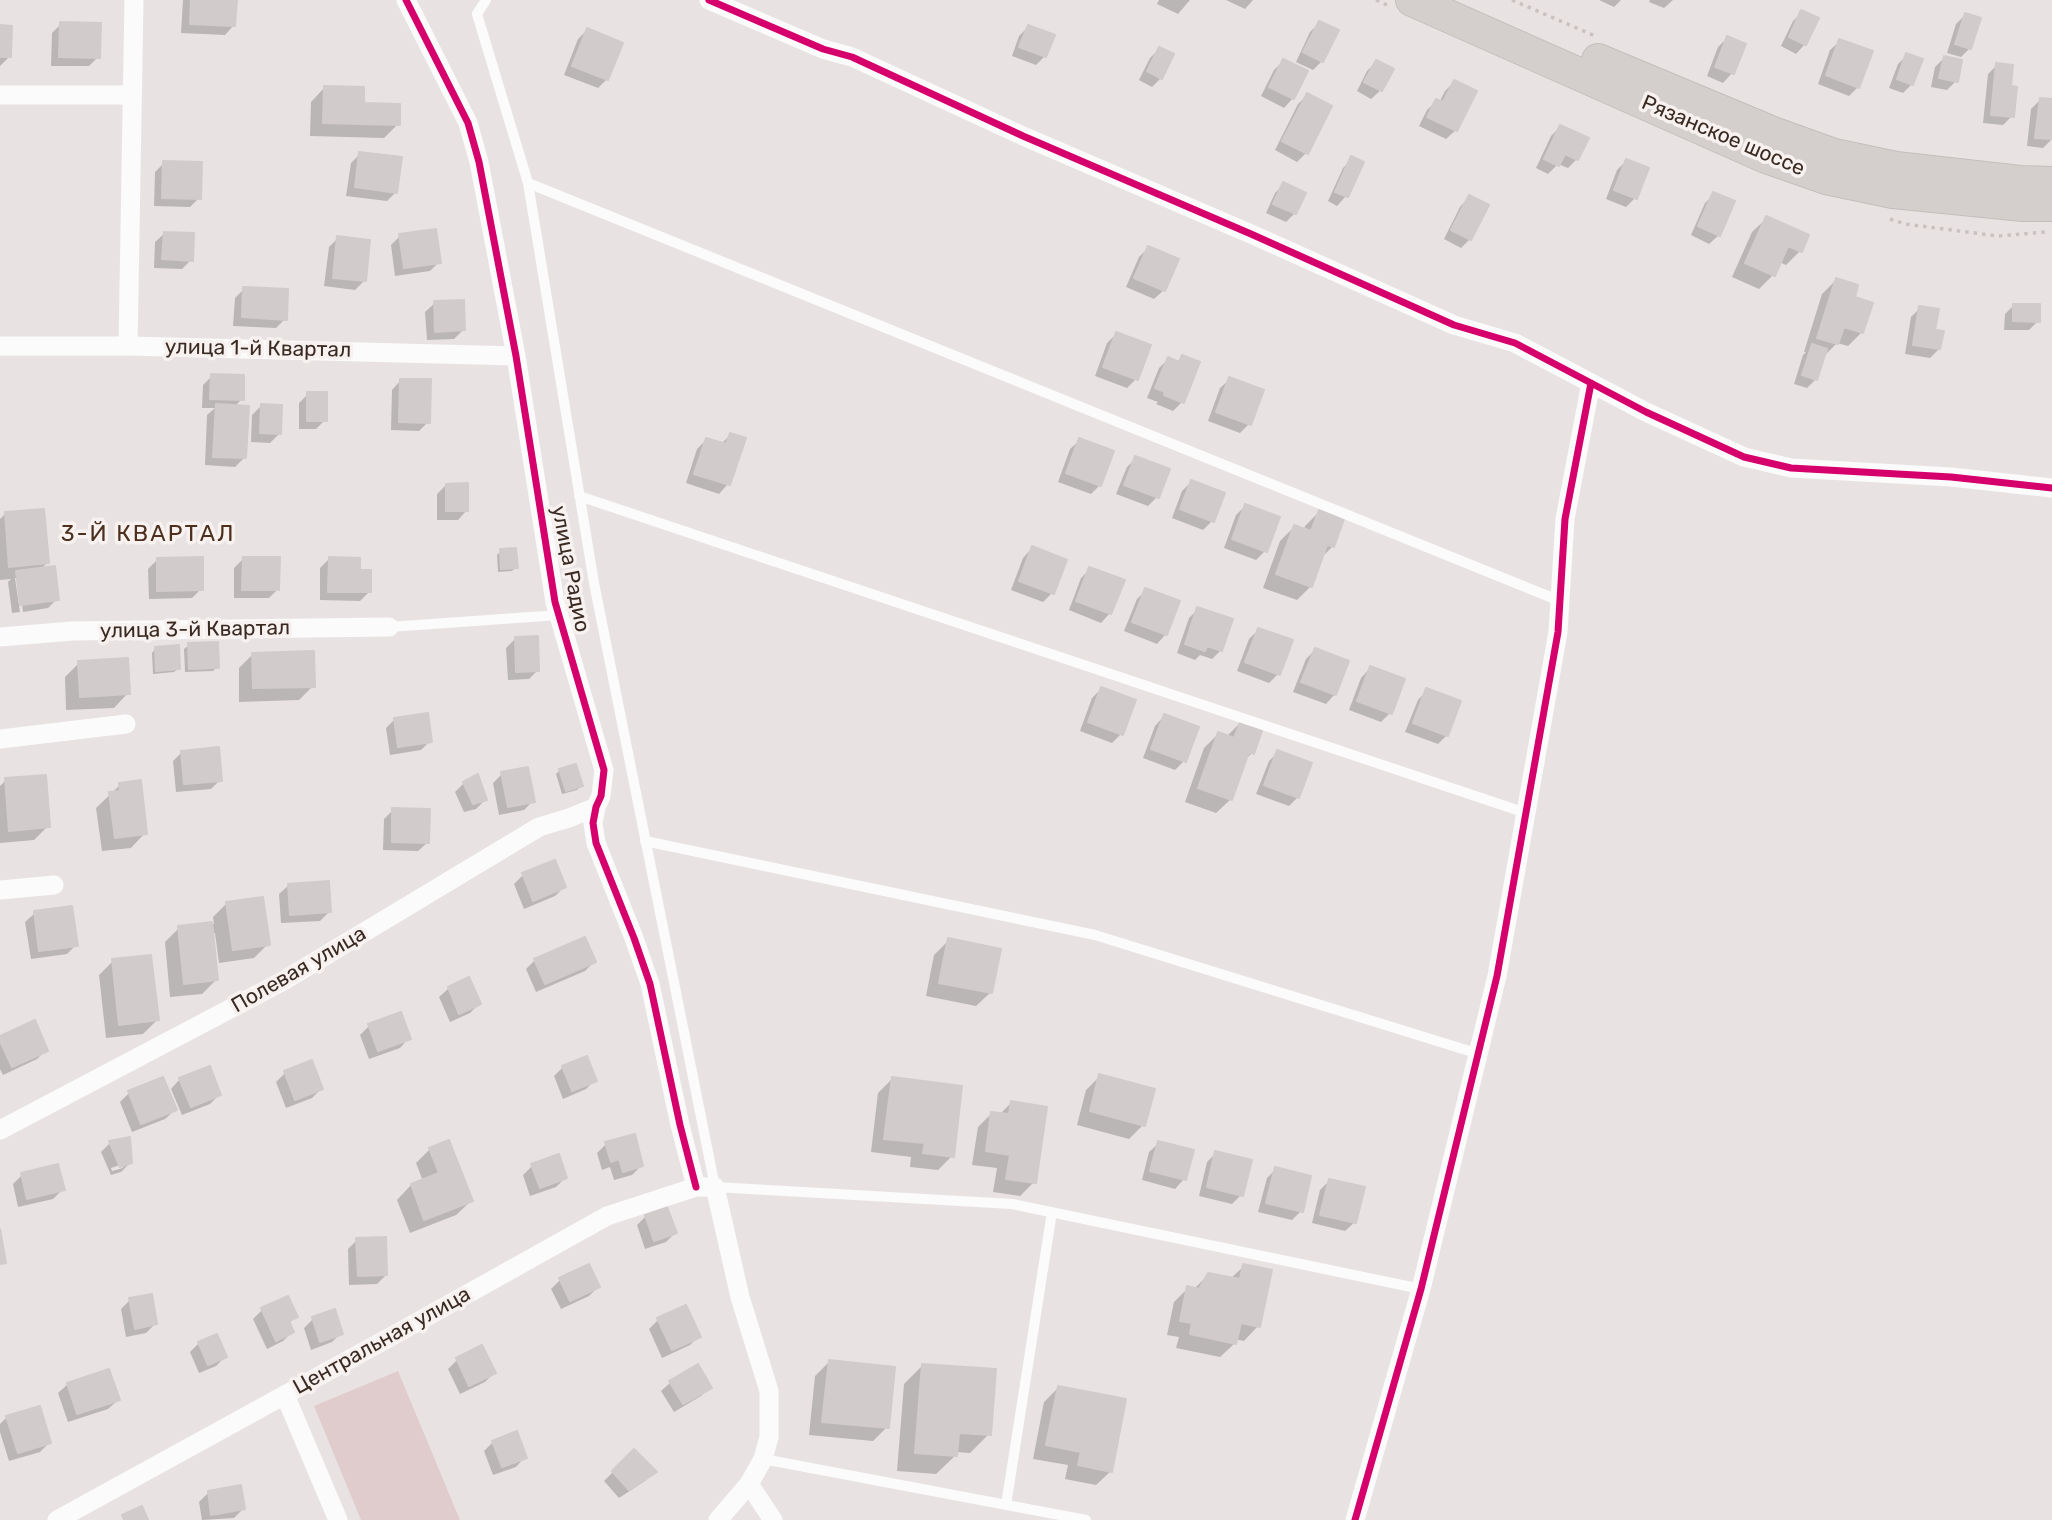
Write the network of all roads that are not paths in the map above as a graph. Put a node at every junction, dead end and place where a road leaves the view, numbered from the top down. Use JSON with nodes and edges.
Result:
{"nodes":[{"id":1,"x":134,"y":0,"type":"edge"},
{"id":2,"x":406,"y":0,"type":"edge"},
{"id":3,"x":486,"y":0,"type":"edge"},
{"id":4,"x":709,"y":0,"type":"edge"},
{"id":5,"x":1412,"y":0,"type":"edge"},
{"id":6,"x":1458,"y":0,"type":"edge"},
{"id":7,"x":0,"y":95,"type":"edge"},
{"id":8,"x":132,"y":95,"type":"junction"},
{"id":9,"x":528,"y":183,"type":"junction"},
{"id":10,"x":2052,"y":183,"type":"edge"},
{"id":11,"x":2052,"y":205,"type":"edge"},
{"id":12,"x":128,"y":345,"type":"junction"},
{"id":13,"x":0,"y":346,"type":"edge"},
{"id":14,"x":516,"y":356,"type":"junction"},
{"id":15,"x":1591,"y":383,"type":"junction"},
{"id":16,"x":2052,"y":488,"type":"edge"},
{"id":17,"x":579,"y":495,"type":"junction"},
{"id":18,"x":1560,"y":601,"type":"junction"},
{"id":19,"x":559,"y":615,"type":"junction"},
{"id":20,"x":389,"y":627,"type":"joint"},
{"id":21,"x":0,"y":637,"type":"edge"},
{"id":22,"x":126,"y":724,"type":"dead end"},
{"id":23,"x":0,"y":739,"type":"edge"},
{"id":24,"x":596,"y":807,"type":"junction"},
{"id":25,"x":1526,"y":813,"type":"junction"},
{"id":26,"x":645,"y":841,"type":"junction"},
{"id":27,"x":54,"y":885,"type":"dead end"},
{"id":28,"x":0,"y":890,"type":"edge"},
{"id":29,"x":1479,"y":1054,"type":"junction"},
{"id":30,"x":0,"y":1130,"type":"edge"},
{"id":31,"x":706,"y":1187,"type":"junction"},
{"id":32,"x":1052,"y":1212,"type":"junction"},
{"id":33,"x":1422,"y":1289,"type":"junction"},
{"id":34,"x":285,"y":1395,"type":"junction"},
{"id":35,"x":763,"y":1459,"type":"junction"},
{"id":36,"x":749,"y":1484,"type":"junction"},
{"id":37,"x":1006,"y":1505,"type":"junction"},
{"id":38,"x":57,"y":1520,"type":"edge"},
{"id":39,"x":338,"y":1520,"type":"edge"},
{"id":40,"x":718,"y":1520,"type":"edge"},
{"id":41,"x":773,"y":1520,"type":"edge"},
{"id":42,"x":1086,"y":1520,"type":"edge"},
{"id":43,"x":1354,"y":1520,"type":"edge"}],
"edges":[{"from":1,"to":8,"type":"street"},
{"from":2,"to":14,"type":"street","name":"улица Радио"},
{"from":3,"to":9,"type":"lane"},
{"from":4,"to":15,"type":"street"},
{"from":5,"to":11,"type":"main road","name":"Рязанское шоссе"},
{"from":6,"to":10,"type":"main road","name":"Рязанское шоссе"},
{"from":7,"to":8,"type":"street"},
{"from":8,"to":12,"type":"street"},
{"from":9,"to":17,"type":"lane"},
{"from":9,"to":18,"type":"lane"},
{"from":12,"to":13,"type":"street","name":"улица 1-й Квартал"},
{"from":12,"to":14,"type":"street","name":"улица 1-й Квартал"},
{"from":14,"to":19,"type":"street","name":"улица Радио"},
{"from":15,"to":16,"type":"street"},
{"from":15,"to":18,"type":"street"},
{"from":17,"to":25,"type":"lane"},
{"from":17,"to":26,"type":"lane"},
{"from":18,"to":25,"type":"street"},
{"from":19,"to":20,"type":"lane"},
{"from":19,"to":24,"type":"street","name":"улица Радио"},
{"from":20,"to":21,"type":"street","name":"улица 3-й Квартал"},
{"from":22,"to":23,"type":"street"},
{"from":24,"to":30,"type":"street","name":"Полевая улица"},
{"from":24,"to":31,"type":"street","name":"улица Радио"},
{"from":25,"to":29,"type":"street"},
{"from":26,"to":29,"type":"lane"},
{"from":26,"to":31,"type":"lane"},
{"from":27,"to":28,"type":"street"},
{"from":29,"to":33,"type":"street"},
{"from":31,"to":32,"type":"lane"},
{"from":31,"to":34,"type":"street","name":"Центральная улица"},
{"from":31,"to":35,"type":"street","name":"улица Радио"},
{"from":32,"to":33,"type":"lane"},
{"from":32,"to":37,"type":"lane"},
{"from":33,"to":43,"type":"street"},
{"from":34,"to":38,"type":"street","name":"Центральная улица"},
{"from":34,"to":39,"type":"street"},
{"from":35,"to":36,"type":"street","name":"улица Радио"},
{"from":35,"to":37,"type":"lane"},
{"from":36,"to":40,"type":"street","name":"улица Радио"},
{"from":36,"to":41,"type":"street"},
{"from":37,"to":42,"type":"lane"}]}
